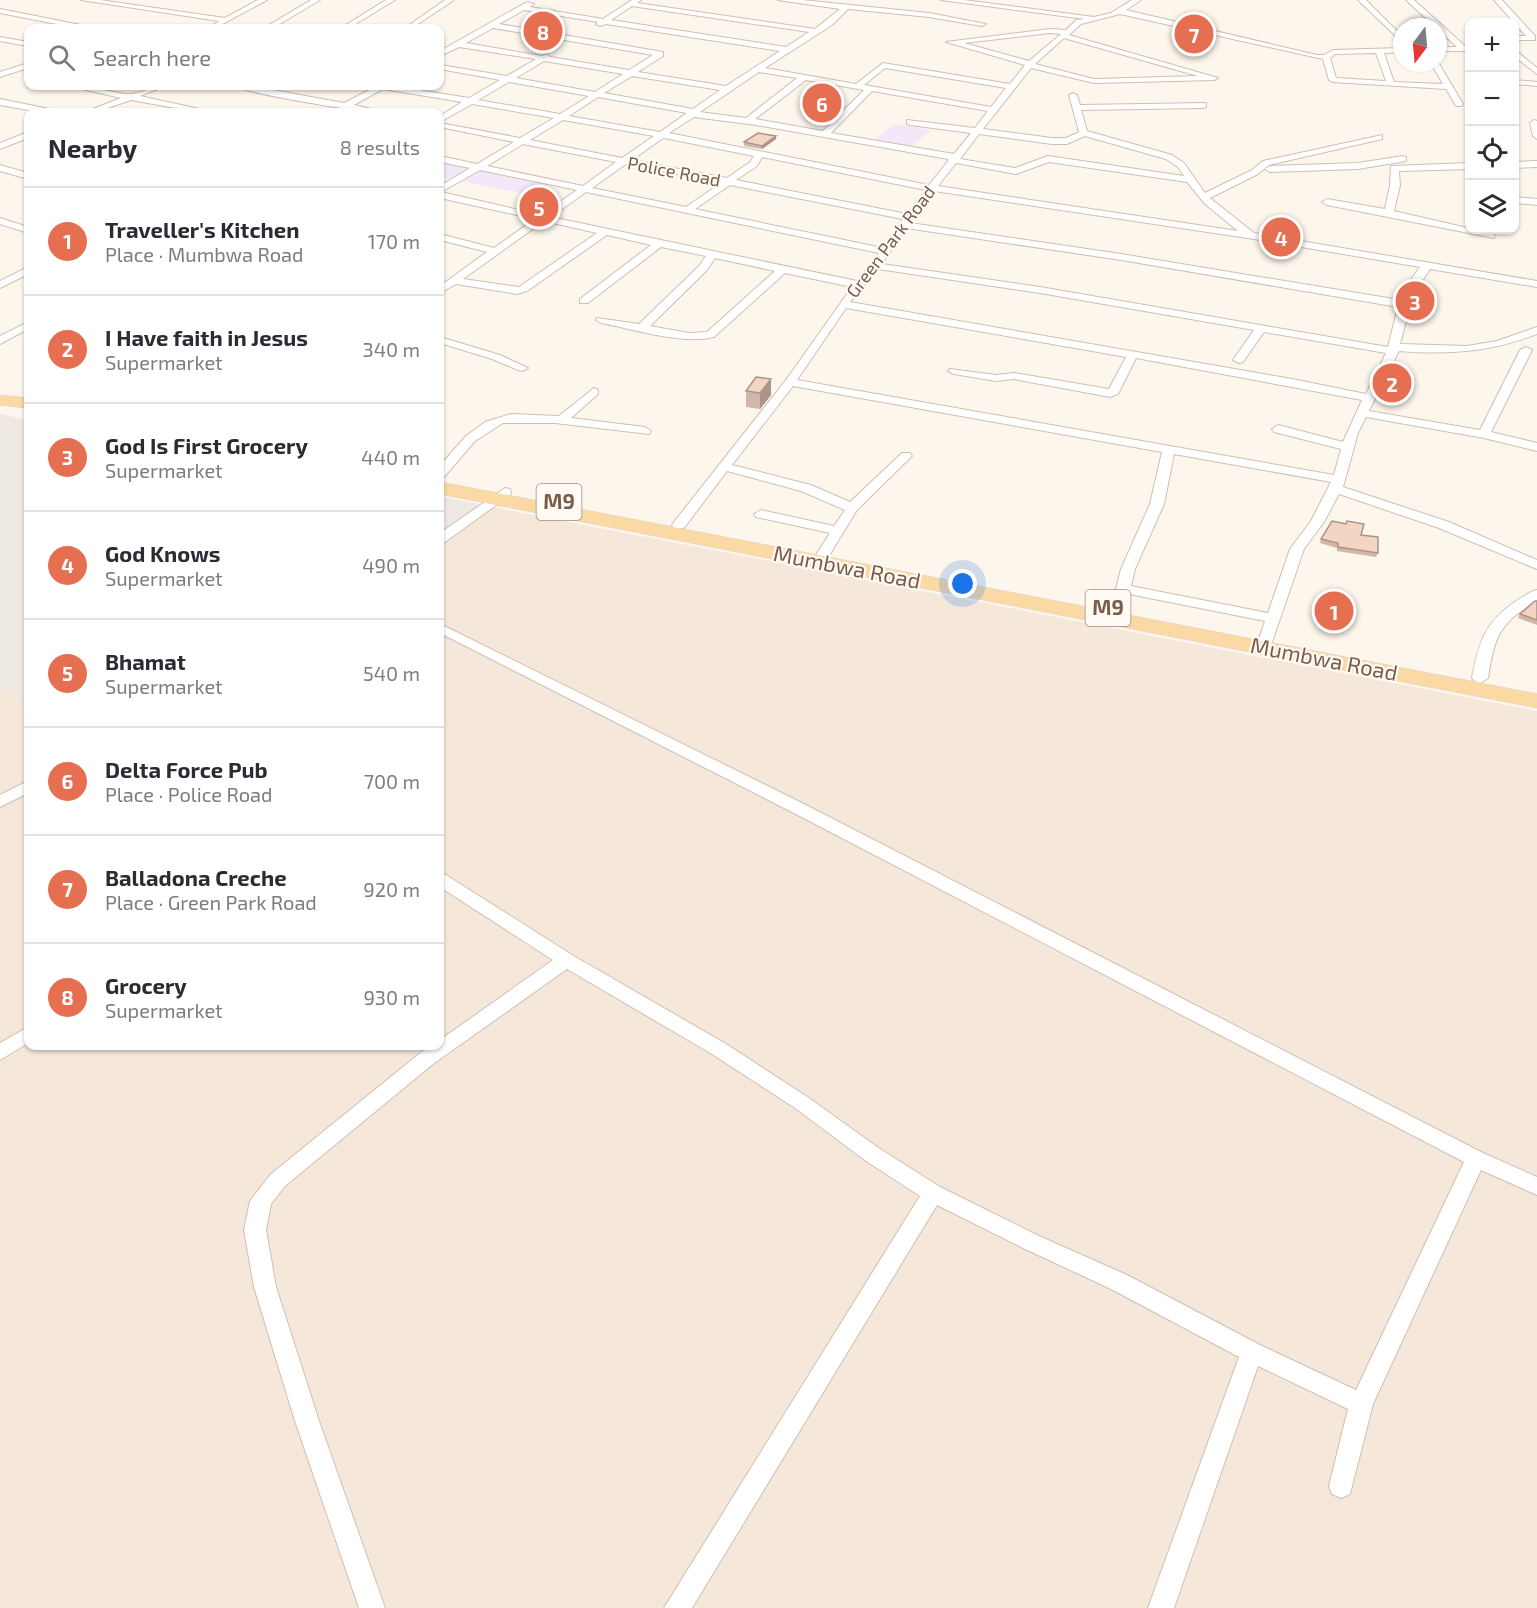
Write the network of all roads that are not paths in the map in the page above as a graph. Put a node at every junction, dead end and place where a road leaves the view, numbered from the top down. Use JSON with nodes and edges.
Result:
{"nodes":[{"id":1,"x":85,"y":0,"type":"edge"},
{"id":2,"x":263,"y":0,"type":"edge"},
{"id":3,"x":316,"y":0,"type":"edge"},
{"id":4,"x":391,"y":0,"type":"edge"},
{"id":5,"x":450,"y":0,"type":"edge"},
{"id":6,"x":537,"y":0,"type":"edge"},
{"id":7,"x":782,"y":0,"type":"edge"},
{"id":8,"x":945,"y":0,"type":"edge"},
{"id":9,"x":1137,"y":0,"type":"edge"},
{"id":10,"x":1362,"y":0,"type":"edge"},
{"id":11,"x":1410,"y":0,"type":"edge"},
{"id":12,"x":1498,"y":0,"type":"edge"},
{"id":13,"x":634,"y":2,"type":"edge"},
{"id":14,"x":846,"y":7,"type":"junction"},
{"id":15,"x":522,"y":8,"type":"junction"},
{"id":16,"x":0,"y":11,"type":"edge"},
{"id":17,"x":1119,"y":11,"type":"junction"},
{"id":18,"x":1092,"y":18,"type":"junction"},
{"id":19,"x":1514,"y":18,"type":"edge"},
{"id":20,"x":227,"y":20,"type":"junction"},
{"id":21,"x":604,"y":21,"type":"junction"},
{"id":22,"x":1519,"y":23,"type":"edge"},
{"id":23,"x":66,"y":24,"type":"edge"},
{"id":24,"x":219,"y":24,"type":"edge"},
{"id":25,"x":275,"y":24,"type":"edge"},
{"id":26,"x":352,"y":24,"type":"edge"},
{"id":27,"x":414,"y":24,"type":"edge"},
{"id":28,"x":982,"y":24,"type":"dead end"},
{"id":29,"x":489,"y":25,"type":"junction"},
{"id":30,"x":596,"y":26,"type":"dead end"},
{"id":31,"x":815,"y":31,"type":"junction"},
{"id":32,"x":1393,"y":31,"type":"edge"},
{"id":33,"x":587,"y":32,"type":"dead end"},
{"id":34,"x":1066,"y":34,"type":"junction"},
{"id":35,"x":1519,"y":38,"type":"edge"},
{"id":36,"x":0,"y":39,"type":"edge"},
{"id":37,"x":575,"y":39,"type":"junction"},
{"id":38,"x":1454,"y":39,"type":"junction"},
{"id":39,"x":1465,"y":39,"type":"edge"},
{"id":40,"x":24,"y":43,"type":"edge"},
{"id":41,"x":458,"y":44,"type":"junction"},
{"id":42,"x":1465,"y":47,"type":"edge"},
{"id":43,"x":1447,"y":49,"type":"edge"},
{"id":44,"x":1465,"y":49,"type":"edge"},
{"id":45,"x":1525,"y":49,"type":"dead end"},
{"id":46,"x":787,"y":50,"type":"junction"},
{"id":47,"x":1393,"y":50,"type":"edge"},
{"id":48,"x":1519,"y":50,"type":"edge"},
{"id":49,"x":1378,"y":51,"type":"junction"},
{"id":50,"x":444,"y":52,"type":"edge"},
{"id":51,"x":1519,"y":54,"type":"edge"},
{"id":52,"x":1326,"y":57,"type":"junction"},
{"id":53,"x":544,"y":58,"type":"junction"},
{"id":54,"x":1030,"y":65,"type":"junction"},
{"id":55,"x":24,"y":66,"type":"edge"},
{"id":56,"x":444,"y":68,"type":"edge"},
{"id":57,"x":758,"y":69,"type":"junction"},
{"id":58,"x":1440,"y":72,"type":"edge"},
{"id":59,"x":1537,"y":72,"type":"edge"},
{"id":60,"x":2,"y":73,"type":"edge"},
{"id":61,"x":631,"y":74,"type":"junction"},
{"id":62,"x":24,"y":76,"type":"edge"},
{"id":63,"x":804,"y":77,"type":"junction"},
{"id":64,"x":511,"y":78,"type":"junction"},
{"id":65,"x":1519,"y":82,"type":"edge"},
{"id":66,"x":1391,"y":84,"type":"junction"},
{"id":67,"x":1537,"y":84,"type":"edge"},
{"id":68,"x":859,"y":85,"type":"junction"},
{"id":69,"x":872,"y":87,"type":"junction"},
{"id":70,"x":1012,"y":87,"type":"junction"},
{"id":71,"x":1448,"y":87,"type":"junction"},
{"id":72,"x":727,"y":89,"type":"junction"},
{"id":73,"x":92,"y":90,"type":"edge"},
{"id":74,"x":151,"y":90,"type":"edge"},
{"id":75,"x":261,"y":90,"type":"edge"},
{"id":76,"x":375,"y":90,"type":"edge"},
{"id":77,"x":408,"y":90,"type":"edge"},
{"id":78,"x":596,"y":94,"type":"junction"},
{"id":79,"x":1073,"y":95,"type":"dead end"},
{"id":80,"x":130,"y":98,"type":"junction"},
{"id":81,"x":474,"y":100,"type":"junction"},
{"id":82,"x":0,"y":102,"type":"edge"},
{"id":83,"x":1459,"y":104,"type":"dead end"},
{"id":84,"x":1203,"y":105,"type":"dead end"},
{"id":85,"x":345,"y":106,"type":"junction"},
{"id":86,"x":29,"y":108,"type":"edge"},
{"id":87,"x":101,"y":108,"type":"edge"},
{"id":88,"x":186,"y":108,"type":"edge"},
{"id":89,"x":340,"y":108,"type":"edge"},
{"id":90,"x":357,"y":108,"type":"edge"},
{"id":91,"x":1077,"y":108,"type":"junction"},
{"id":92,"x":994,"y":110,"type":"junction"},
{"id":93,"x":695,"y":113,"type":"junction"},
{"id":94,"x":444,"y":116,"type":"edge"},
{"id":95,"x":562,"y":117,"type":"junction"},
{"id":96,"x":748,"y":121,"type":"junction"},
{"id":97,"x":910,"y":122,"type":"dead end"},
{"id":98,"x":1534,"y":123,"type":"dead end"},
{"id":99,"x":444,"y":125,"type":"edge"},
{"id":100,"x":974,"y":132,"type":"junction"},
{"id":101,"x":1084,"y":133,"type":"junction"},
{"id":102,"x":0,"y":134,"type":"edge"},
{"id":103,"x":825,"y":134,"type":"junction"},
{"id":104,"x":664,"y":135,"type":"junction"},
{"id":105,"x":24,"y":136,"type":"edge"},
{"id":106,"x":1537,"y":136,"type":"edge"},
{"id":107,"x":24,"y":137,"type":"edge"},
{"id":108,"x":1379,"y":137,"type":"dead end"},
{"id":109,"x":520,"y":141,"type":"junction"},
{"id":110,"x":0,"y":146,"type":"edge"},
{"id":111,"x":759,"y":155,"type":"junction"},
{"id":112,"x":954,"y":159,"type":"junction"},
{"id":113,"x":1404,"y":159,"type":"dead end"},
{"id":114,"x":444,"y":160,"type":"edge"},
{"id":115,"x":625,"y":162,"type":"junction"},
{"id":116,"x":1537,"y":164,"type":"edge"},
{"id":117,"x":1519,"y":165,"type":"edge"},
{"id":118,"x":1465,"y":166,"type":"edge"},
{"id":119,"x":477,"y":167,"type":"junction"},
{"id":120,"x":0,"y":168,"type":"edge"},
{"id":121,"x":1394,"y":168,"type":"junction"},
{"id":122,"x":1258,"y":169,"type":"junction"},
{"id":123,"x":1317,"y":169,"type":"dead end"},
{"id":124,"x":24,"y":175,"type":"edge"},
{"id":125,"x":1191,"y":180,"type":"junction"},
{"id":126,"x":730,"y":182,"type":"junction"},
{"id":127,"x":931,"y":188,"type":"junction"},
{"id":128,"x":444,"y":189,"type":"edge"},
{"id":129,"x":581,"y":190,"type":"junction"},
{"id":130,"x":444,"y":193,"type":"edge"},
{"id":131,"x":1205,"y":197,"type":"junction"},
{"id":132,"x":1519,"y":200,"type":"edge"},
{"id":133,"x":1327,"y":202,"type":"dead end"},
{"id":134,"x":1537,"y":202,"type":"edge"},
{"id":135,"x":686,"y":212,"type":"junction"},
{"id":136,"x":1389,"y":213,"type":"junction"},
{"id":137,"x":544,"y":216,"type":"junction"},
{"id":138,"x":0,"y":221,"type":"edge"},
{"id":139,"x":906,"y":221,"type":"junction"},
{"id":140,"x":24,"y":229,"type":"edge"},
{"id":141,"x":1465,"y":230,"type":"edge"},
{"id":142,"x":605,"y":232,"type":"junction"},
{"id":143,"x":1254,"y":236,"type":"junction"},
{"id":144,"x":444,"y":238,"type":"edge"},
{"id":145,"x":659,"y":243,"type":"junction"},
{"id":146,"x":885,"y":250,"type":"junction"},
{"id":147,"x":495,"y":251,"type":"junction"},
{"id":148,"x":712,"y":254,"type":"junction"},
{"id":149,"x":875,"y":266,"type":"junction"},
{"id":150,"x":1427,"y":266,"type":"junction"},
{"id":151,"x":783,"y":269,"type":"junction"},
{"id":152,"x":24,"y":272,"type":"edge"},
{"id":153,"x":445,"y":284,"type":"edge"},
{"id":154,"x":1537,"y":284,"type":"edge"},
{"id":155,"x":0,"y":285,"type":"edge"},
{"id":156,"x":859,"y":285,"type":"junction"},
{"id":157,"x":584,"y":301,"type":"dead end"},
{"id":158,"x":843,"y":304,"type":"junction"},
{"id":159,"x":1402,"y":304,"type":"junction"},
{"id":160,"x":601,"y":320,"type":"dead end"},
{"id":161,"x":24,"y":327,"type":"edge"},
{"id":162,"x":641,"y":328,"type":"junction"},
{"id":163,"x":1262,"y":329,"type":"junction"},
{"id":164,"x":1537,"y":330,"type":"edge"},
{"id":165,"x":0,"y":341,"type":"edge"},
{"id":166,"x":444,"y":341,"type":"edge"},
{"id":167,"x":1501,"y":345,"type":"junction"},
{"id":168,"x":1393,"y":349,"type":"junction"},
{"id":169,"x":1531,"y":351,"type":"edge"},
{"id":170,"x":1132,"y":356,"type":"junction"},
{"id":171,"x":1239,"y":360,"type":"dead end"},
{"id":172,"x":522,"y":368,"type":"dead end"},
{"id":173,"x":954,"y":371,"type":"dead end"},
{"id":174,"x":790,"y":382,"type":"junction"},
{"id":175,"x":594,"y":392,"type":"dead end"},
{"id":176,"x":1368,"y":398,"type":"junction"},
{"id":177,"x":0,"y":401,"type":"edge"},
{"id":178,"x":24,"y":403,"type":"edge"},
{"id":179,"x":24,"y":407,"type":"edge"},
{"id":180,"x":1361,"y":413,"type":"junction"},
{"id":181,"x":554,"y":420,"type":"junction"},
{"id":182,"x":1278,"y":429,"type":"dead end"},
{"id":183,"x":645,"y":431,"type":"dead end"},
{"id":184,"x":1484,"y":434,"type":"junction"},
{"id":185,"x":1347,"y":447,"type":"junction"},
{"id":186,"x":1537,"y":447,"type":"edge"},
{"id":187,"x":1169,"y":450,"type":"junction"},
{"id":188,"x":906,"y":456,"type":"dead end"},
{"id":189,"x":726,"y":467,"type":"junction"},
{"id":190,"x":444,"y":469,"type":"edge"},
{"id":191,"x":444,"y":481,"type":"edge"},
{"id":192,"x":1337,"y":485,"type":"junction"},
{"id":193,"x":444,"y":489,"type":"edge"},
{"id":194,"x":501,"y":496,"type":"junction"},
{"id":195,"x":852,"y":508,"type":"junction"},
{"id":196,"x":761,"y":514,"type":"dead end"},
{"id":197,"x":679,"y":525,"type":"junction"},
{"id":198,"x":839,"y":531,"type":"junction"},
{"id":199,"x":444,"y":536,"type":"edge"},
{"id":200,"x":822,"y":557,"type":"junction"},
{"id":201,"x":1537,"y":565,"type":"edge"},
{"id":202,"x":1537,"y":594,"type":"edge"},
{"id":203,"x":1120,"y":599,"type":"junction"},
{"id":204,"x":444,"y":630,"type":"edge"},
{"id":205,"x":1267,"y":634,"type":"junction"},
{"id":206,"x":1480,"y":678,"type":"junction"},
{"id":207,"x":1537,"y":689,"type":"edge"},
{"id":208,"x":1537,"y":701,"type":"edge"},
{"id":209,"x":24,"y":788,"type":"edge"},
{"id":210,"x":0,"y":802,"type":"edge"},
{"id":211,"x":444,"y":882,"type":"edge"},
{"id":212,"x":566,"y":960,"type":"junction"},
{"id":213,"x":24,"y":1037,"type":"edge"},
{"id":214,"x":444,"y":1046,"type":"edge"},
{"id":215,"x":439,"y":1050,"type":"edge"},
{"id":216,"x":0,"y":1053,"type":"edge"},
{"id":217,"x":1476,"y":1159,"type":"junction"},
{"id":218,"x":1537,"y":1186,"type":"edge"},
{"id":219,"x":933,"y":1193,"type":"junction"},
{"id":220,"x":1252,"y":1352,"type":"junction"},
{"id":221,"x":1361,"y":1404,"type":"junction"},
{"id":222,"x":1341,"y":1486,"type":"dead end"},
{"id":223,"x":372,"y":1608,"type":"edge"},
{"id":224,"x":676,"y":1608,"type":"edge"},
{"id":225,"x":1161,"y":1608,"type":"edge"}],
"edges":[{"from":1,"to":20,"type":"street"},
{"from":2,"to":20,"type":"street"},
{"from":3,"to":25,"type":"street"},
{"from":4,"to":26,"type":"street"},
{"from":5,"to":27,"type":"street"},
{"from":6,"to":15,"type":"street"},
{"from":7,"to":14,"type":"street"},
{"from":8,"to":18,"type":"street"},
{"from":9,"to":17,"type":"street","name":"Green Park Road"},
{"from":10,"to":32,"type":"street"},
{"from":11,"to":38,"type":"street"},
{"from":12,"to":19,"type":"street"},
{"from":13,"to":21,"type":"street"},
{"from":13,"to":31,"type":"street"},
{"from":14,"to":28,"type":"street"},
{"from":14,"to":31,"type":"street"},
{"from":15,"to":21,"type":"street"},
{"from":15,"to":29,"type":"street"},
{"from":16,"to":23,"type":"street"},
{"from":17,"to":18,"type":"street","name":"Green Park Road"},
{"from":17,"to":52,"type":"street"},
{"from":18,"to":34,"type":"street","name":"Green Park Road"},
{"from":20,"to":24,"type":"street"},
{"from":21,"to":30,"type":"street"},
{"from":21,"to":46,"type":"street"},
{"from":22,"to":35,"type":"street"},
{"from":29,"to":37,"type":"street"},
{"from":29,"to":41,"type":"street"},
{"from":31,"to":46,"type":"street"},
{"from":33,"to":37,"type":"street"},
{"from":34,"to":54,"type":"street","name":"Green Park Road"},
{"from":34,"to":54,"type":"street"},
{"from":34,"to":54,"type":"street"},
{"from":36,"to":40,"type":"street"},
{"from":37,"to":53,"type":"street"},
{"from":37,"to":61,"type":"street"},
{"from":38,"to":39,"type":"street"},
{"from":38,"to":42,"type":"street"},
{"from":41,"to":50,"type":"street"},
{"from":41,"to":53,"type":"street"},
{"from":43,"to":44,"type":"street"},
{"from":45,"to":48,"type":"street"},
{"from":46,"to":57,"type":"street"},
{"from":47,"to":49,"type":"street"},
{"from":49,"to":52,"type":"street"},
{"from":49,"to":66,"type":"street"},
{"from":51,"to":59,"type":"street"},
{"from":52,"to":66,"type":"street"},
{"from":53,"to":61,"type":"street"},
{"from":53,"to":64,"type":"street"},
{"from":54,"to":70,"type":"street","name":"Green Park Road"},
{"from":55,"to":60,"type":"street"},
{"from":56,"to":64,"type":"street"},
{"from":57,"to":63,"type":"street"},
{"from":57,"to":72,"type":"street"},
{"from":58,"to":71,"type":"street"},
{"from":60,"to":62,"type":"street"},
{"from":61,"to":72,"type":"street"},
{"from":61,"to":78,"type":"street"},
{"from":63,"to":68,"type":"street"},
{"from":63,"to":96,"type":"street"},
{"from":64,"to":78,"type":"street"},
{"from":64,"to":81,"type":"street"},
{"from":65,"to":67,"type":"street"},
{"from":66,"to":71,"type":"street"},
{"from":68,"to":69,"type":"street"},
{"from":68,"to":70,"type":"street"},
{"from":69,"to":92,"type":"street"},
{"from":69,"to":103,"type":"street"},
{"from":70,"to":92,"type":"street","name":"Green Park Road"},
{"from":71,"to":83,"type":"street"},
{"from":72,"to":93,"type":"street"},
{"from":73,"to":80,"type":"street"},
{"from":74,"to":80,"type":"street"},
{"from":75,"to":85,"type":"street"},
{"from":76,"to":85,"type":"street"},
{"from":77,"to":81,"type":"street"},
{"from":78,"to":93,"type":"street"},
{"from":78,"to":95,"type":"street"},
{"from":79,"to":91,"type":"street"},
{"from":80,"to":87,"type":"street"},
{"from":80,"to":88,"type":"street"},
{"from":81,"to":94,"type":"street"},
{"from":81,"to":95,"type":"street"},
{"from":82,"to":86,"type":"street"},
{"from":84,"to":91,"type":"street"},
{"from":85,"to":89,"type":"street"},
{"from":85,"to":90,"type":"street"},
{"from":91,"to":101,"type":"street"},
{"from":92,"to":100,"type":"street","name":"Green Park Road"},
{"from":93,"to":96,"type":"street"},
{"from":93,"to":104,"type":"street"},
{"from":95,"to":104,"type":"street"},
{"from":95,"to":109,"type":"street"},
{"from":96,"to":103,"type":"street"},
{"from":97,"to":100,"type":"street"},
{"from":98,"to":106,"type":"street"},
{"from":99,"to":109,"type":"street","name":"Police Road"},
{"from":100,"to":101,"type":"street"},
{"from":100,"to":112,"type":"street","name":"Green Park Road"},
{"from":101,"to":125,"type":"street"},
{"from":102,"to":105,"type":"street"},
{"from":103,"to":112,"type":"street"},
{"from":104,"to":111,"type":"street"},
{"from":104,"to":115,"type":"street"},
{"from":107,"to":110,"type":"street"},
{"from":108,"to":122,"type":"street"},
{"from":109,"to":115,"type":"street","name":"Police Road"},
{"from":109,"to":119,"type":"street"},
{"from":111,"to":126,"type":"street"},
{"from":111,"to":127,"type":"street"},
{"from":112,"to":125,"type":"street"},
{"from":112,"to":127,"type":"street","name":"Green Park Road"},
{"from":113,"to":122,"type":"street"},
{"from":114,"to":119,"type":"street"},
{"from":115,"to":126,"type":"street","name":"Police Road"},
{"from":115,"to":129,"type":"street"},
{"from":116,"to":117,"type":"street"},
{"from":118,"to":121,"type":"street"},
{"from":119,"to":128,"type":"street"},
{"from":119,"to":129,"type":"street"},
{"from":120,"to":124,"type":"street"},
{"from":121,"to":123,"type":"street"},
{"from":121,"to":136,"type":"street"},
{"from":122,"to":131,"type":"street"},
{"from":125,"to":131,"type":"street"},
{"from":126,"to":135,"type":"street"},
{"from":126,"to":139,"type":"street","name":"Police Road"},
{"from":127,"to":139,"type":"street","name":"Green Park Road"},
{"from":127,"to":143,"type":"street"},
{"from":129,"to":135,"type":"street"},
{"from":129,"to":137,"type":"street"},
{"from":130,"to":137,"type":"street"},
{"from":131,"to":143,"type":"street"},
{"from":132,"to":134,"type":"street"},
{"from":133,"to":136,"type":"street"},
{"from":135,"to":146,"type":"street"},
{"from":136,"to":141,"type":"street"},
{"from":137,"to":142,"type":"street"},
{"from":137,"to":147,"type":"street"},
{"from":138,"to":140,"type":"street"},
{"from":139,"to":146,"type":"street","name":"Green Park Road"},
{"from":139,"to":159,"type":"street","name":"Police Road"},
{"from":142,"to":145,"type":"street"},
{"from":142,"to":153,"type":"street"},
{"from":143,"to":150,"type":"street"},
{"from":144,"to":147,"type":"street"},
{"from":145,"to":148,"type":"street"},
{"from":145,"to":157,"type":"street"},
{"from":146,"to":149,"type":"street","name":"Green Park Road"},
{"from":147,"to":153,"type":"street"},
{"from":148,"to":151,"type":"street"},
{"from":148,"to":162,"type":"street"},
{"from":149,"to":156,"type":"street","name":"Green Park Road"},
{"from":149,"to":163,"type":"street"},
{"from":150,"to":154,"type":"street"},
{"from":150,"to":159,"type":"street"},
{"from":151,"to":156,"type":"street"},
{"from":151,"to":162,"type":"street"},
{"from":152,"to":155,"type":"street"},
{"from":156,"to":158,"type":"street","name":"Green Park Road"},
{"from":158,"to":170,"type":"street"},
{"from":158,"to":174,"type":"street","name":"Green Park Road"},
{"from":159,"to":168,"type":"street"},
{"from":160,"to":162,"type":"street"},
{"from":161,"to":165,"type":"street"},
{"from":163,"to":168,"type":"street"},
{"from":163,"to":171,"type":"street"},
{"from":164,"to":167,"type":"street"},
{"from":166,"to":172,"type":"street"},
{"from":167,"to":168,"type":"street"},
{"from":167,"to":169,"type":"street"},
{"from":168,"to":176,"type":"street"},
{"from":169,"to":184,"type":"street"},
{"from":170,"to":173,"type":"street"},
{"from":170,"to":176,"type":"street"},
{"from":174,"to":187,"type":"street"},
{"from":174,"to":189,"type":"street","name":"Green Park Road"},
{"from":175,"to":181,"type":"street"},
{"from":176,"to":180,"type":"street"},
{"from":177,"to":178,"type":"main road"},
{"from":177,"to":179,"type":"main road"},
{"from":180,"to":184,"type":"street"},
{"from":180,"to":185,"type":"street"},
{"from":181,"to":183,"type":"street"},
{"from":181,"to":190,"type":"street"},
{"from":182,"to":185,"type":"street"},
{"from":184,"to":186,"type":"street"},
{"from":185,"to":192,"type":"street"},
{"from":187,"to":192,"type":"street"},
{"from":187,"to":203,"type":"street"},
{"from":188,"to":195,"type":"street"},
{"from":189,"to":195,"type":"street"},
{"from":189,"to":197,"type":"street","name":"Green Park Road"},
{"from":191,"to":194,"type":"main road","name":"Mumbwa Road","number":"M9"},
{"from":192,"to":201,"type":"street"},
{"from":192,"to":205,"type":"street"},
{"from":193,"to":194,"type":"main road","name":"Mumbwa Road","number":"M9"},
{"from":194,"to":197,"type":"main road","name":"Mumbwa Road","number":"M9"},
{"from":194,"to":199,"type":"street"},
{"from":194,"to":200,"type":"main road","name":"Mumbwa Road","number":"M9"},
{"from":195,"to":198,"type":"street"},
{"from":196,"to":198,"type":"street"},
{"from":197,"to":200,"type":"main road","name":"Mumbwa Road","number":"M9"},
{"from":198,"to":200,"type":"street"},
{"from":200,"to":203,"type":"main road","name":"Mumbwa Road","number":"M9"},
{"from":200,"to":205,"type":"main road","name":"Mumbwa Road","number":"M9"},
{"from":202,"to":206,"type":"street"},
{"from":203,"to":205,"type":"main road","name":"Mumbwa Road","number":"M9"},
{"from":204,"to":217,"type":"street"},
{"from":205,"to":206,"type":"main road","name":"Mumbwa Road","number":"M9"},
{"from":205,"to":208,"type":"main road","name":"Mumbwa Road","number":"M9"},
{"from":206,"to":207,"type":"main road","name":"Mumbwa Road","number":"M9"},
{"from":209,"to":210,"type":"street"},
{"from":211,"to":212,"type":"street"},
{"from":212,"to":214,"type":"street"},
{"from":212,"to":219,"type":"street"},
{"from":213,"to":216,"type":"street"},
{"from":215,"to":223,"type":"street"},
{"from":217,"to":218,"type":"street"},
{"from":217,"to":221,"type":"street"},
{"from":219,"to":220,"type":"street"},
{"from":219,"to":224,"type":"street"},
{"from":220,"to":221,"type":"street"},
{"from":220,"to":225,"type":"street"},
{"from":221,"to":222,"type":"street"}]}
